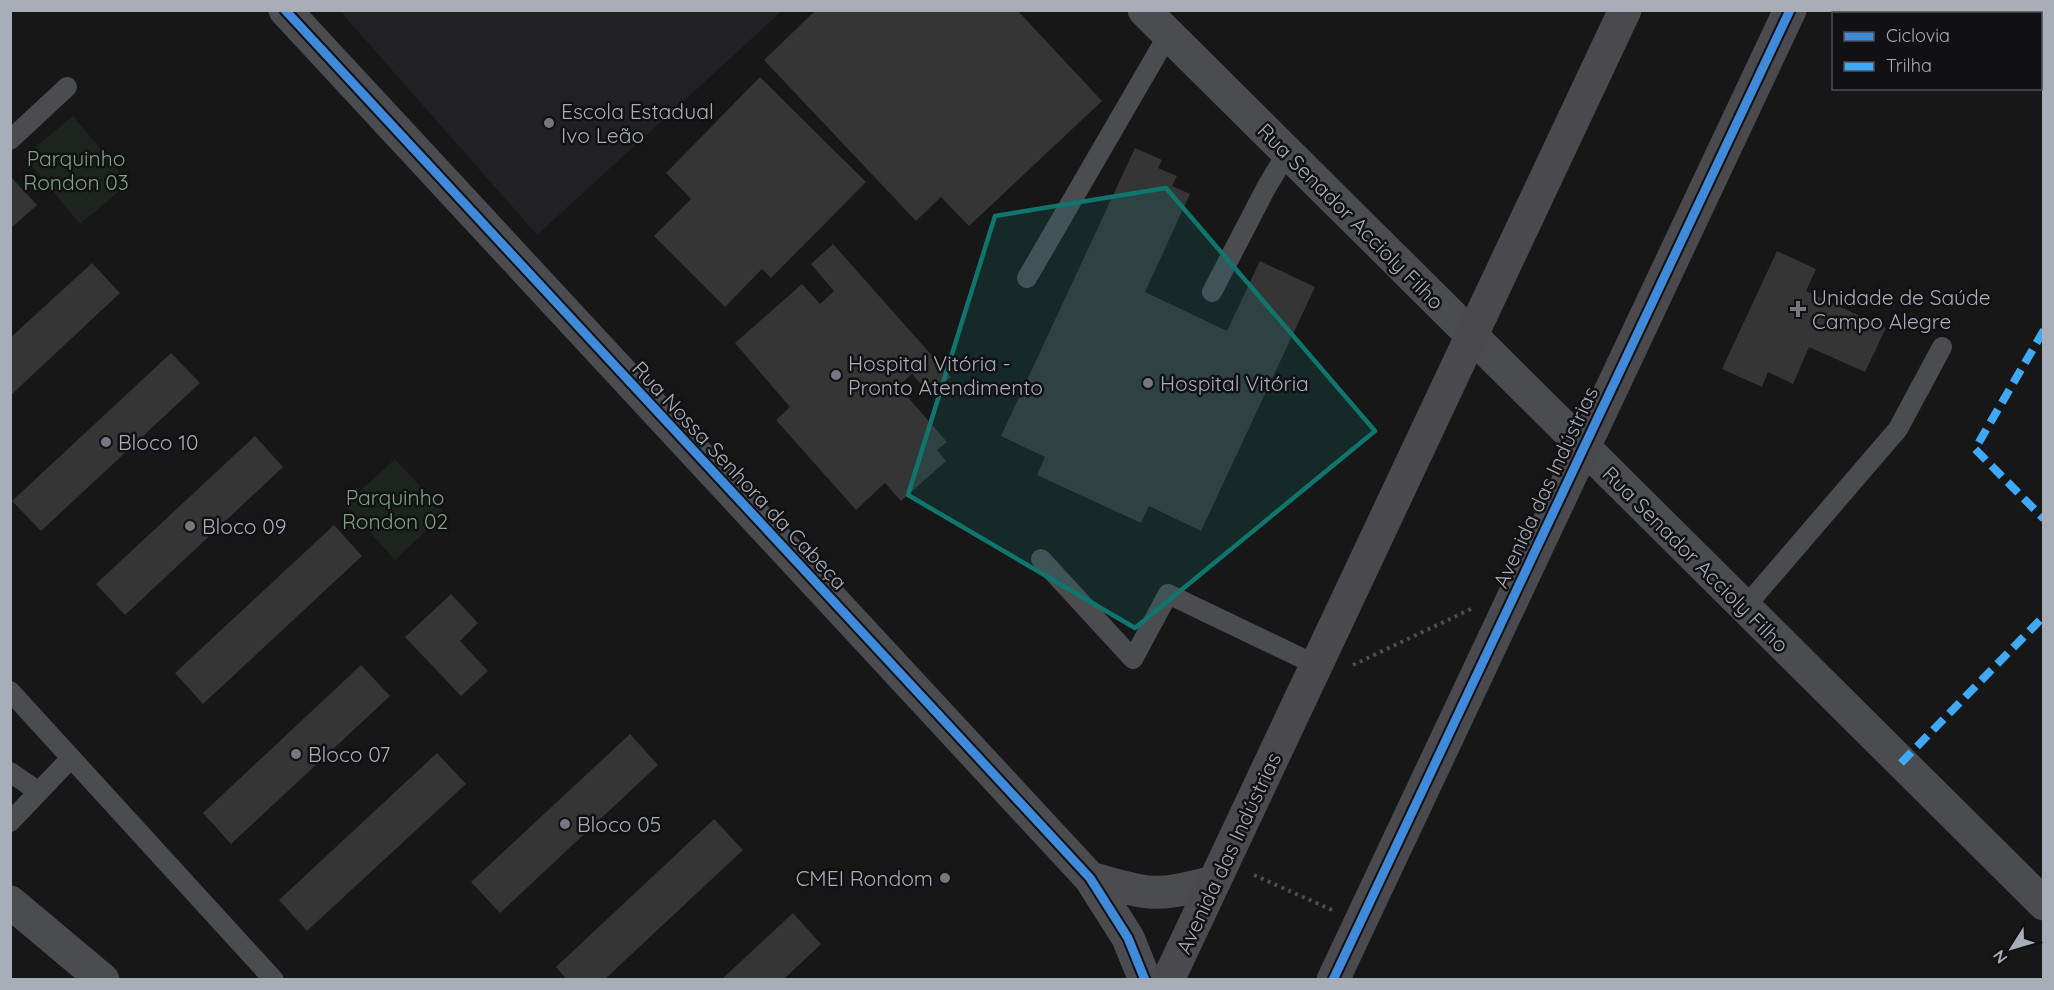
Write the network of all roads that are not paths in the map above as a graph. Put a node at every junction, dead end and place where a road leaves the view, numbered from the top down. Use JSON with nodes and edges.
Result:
{"nodes":[{"id":1,"x":285,"y":10,"type":"edge"},
{"id":2,"x":1144,"y":10,"type":"edge"},
{"id":3,"x":1625,"y":10,"type":"edge"},
{"id":4,"x":1790,"y":10,"type":"edge"},
{"id":5,"x":1168,"y":35,"type":"junction"},
{"id":6,"x":67,"y":87,"type":"dead end"},
{"id":7,"x":10,"y":140,"type":"edge"},
{"id":8,"x":1287,"y":153,"type":"junction"},
{"id":9,"x":1027,"y":278,"type":"dead end"},
{"id":10,"x":1212,"y":292,"type":"dead end"},
{"id":11,"x":1472,"y":336,"type":"junction"},
{"id":12,"x":1942,"y":347,"type":"dead end"},
{"id":13,"x":1584,"y":448,"type":"junction"},
{"id":14,"x":1041,"y":560,"type":"dead end"},
{"id":15,"x":1745,"y":607,"type":"junction"},
{"id":16,"x":1311,"y":676,"type":"junction"},
{"id":17,"x":10,"y":692,"type":"edge"},
{"id":18,"x":71,"y":758,"type":"junction"},
{"id":19,"x":10,"y":772,"type":"edge"},
{"id":20,"x":39,"y":792,"type":"junction"},
{"id":21,"x":10,"y":822,"type":"edge"},
{"id":22,"x":1219,"y":872,"type":"junction"},
{"id":23,"x":1090,"y":878,"type":"junction"},
{"id":24,"x":2039,"y":890,"type":"edge"},
{"id":25,"x":10,"y":902,"type":"edge"},
{"id":26,"x":103,"y":980,"type":"edge"},
{"id":27,"x":274,"y":980,"type":"edge"},
{"id":28,"x":1145,"y":980,"type":"edge"},
{"id":29,"x":1168,"y":980,"type":"edge"},
{"id":30,"x":1333,"y":980,"type":"edge"}],
"edges":[{"from":1,"to":23,"type":"street","name":"Rua Nossa Senhora da Cabeça"},
{"from":2,"to":5,"type":"street","name":"Rua Senador Accioly Filho"},
{"from":3,"to":11,"type":"main road","name":"Avenida das Indústrias"},
{"from":4,"to":13,"type":"main road","name":"Avenida das Indústrias"},
{"from":5,"to":8,"type":"street","name":"Rua Senador Accioly Filho"},
{"from":5,"to":9,"type":"lane"},
{"from":6,"to":7,"type":"lane"},
{"from":8,"to":10,"type":"lane"},
{"from":8,"to":11,"type":"street","name":"Rua Senador Accioly Filho"},
{"from":11,"to":13,"type":"street","name":"Rua Senador Accioly Filho"},
{"from":11,"to":16,"type":"main road","name":"Avenida das Indústrias"},
{"from":12,"to":15,"type":"lane"},
{"from":13,"to":15,"type":"street","name":"Rua Senador Accioly Filho"},
{"from":13,"to":30,"type":"main road","name":"Avenida das Indústrias"},
{"from":14,"to":16,"type":"lane"},
{"from":15,"to":24,"type":"street","name":"Rua Senador Accioly Filho"},
{"from":16,"to":22,"type":"main road","name":"Avenida das Indústrias"},
{"from":17,"to":18,"type":"lane"},
{"from":18,"to":20,"type":"lane"},
{"from":18,"to":27,"type":"lane"},
{"from":19,"to":20,"type":"lane"},
{"from":20,"to":21,"type":"lane"},
{"from":22,"to":23,"type":"street"},
{"from":22,"to":29,"type":"main road","name":"Avenida das Indústrias"},
{"from":23,"to":28,"type":"street","name":"Rua Nossa Senhora da Cabeça"},
{"from":25,"to":26,"type":"street"}]}
